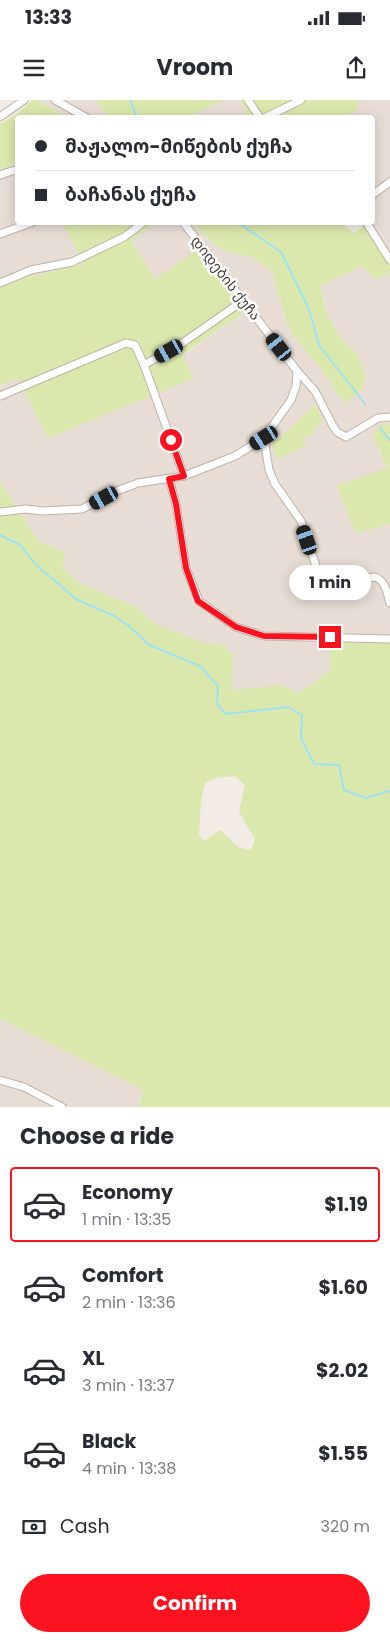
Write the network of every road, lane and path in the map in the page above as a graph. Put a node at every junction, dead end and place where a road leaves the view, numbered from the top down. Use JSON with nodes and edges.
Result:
{"nodes":[{"id":1,"x":24,"y":100,"type":"edge"},
{"id":2,"x":55,"y":100,"type":"edge"},
{"id":3,"x":248,"y":100,"type":"edge"},
{"id":4,"x":301,"y":100,"type":"edge"},
{"id":5,"x":82,"y":115,"type":"edge"},
{"id":6,"x":258,"y":115,"type":"edge"},
{"id":7,"x":270,"y":115,"type":"edge"},
{"id":8,"x":0,"y":117,"type":"edge"},
{"id":9,"x":15,"y":170,"type":"edge"},
{"id":10,"x":0,"y":175,"type":"edge"},
{"id":11,"x":390,"y":182,"type":"edge"},
{"id":12,"x":375,"y":193,"type":"edge"},
{"id":13,"x":25,"y":225,"type":"edge"},
{"id":14,"x":140,"y":225,"type":"edge"},
{"id":15,"x":185,"y":225,"type":"edge"},
{"id":16,"x":368,"y":225,"type":"edge"},
{"id":17,"x":0,"y":234,"type":"edge"},
{"id":18,"x":390,"y":260,"type":"edge"},
{"id":19,"x":0,"y":283,"type":"edge"},
{"id":20,"x":244,"y":300,"type":"junction"},
{"id":21,"x":144,"y":365,"type":"junction"},
{"id":22,"x":297,"y":371,"type":"junction"},
{"id":23,"x":0,"y":396,"type":"edge"},
{"id":24,"x":390,"y":417,"type":"edge"},
{"id":25,"x":264,"y":438,"type":"junction"},
{"id":26,"x":184,"y":476,"type":"junction"},
{"id":27,"x":169,"y":479,"type":"junction"},
{"id":28,"x":0,"y":512,"type":"edge"},
{"id":29,"x":390,"y":603,"type":"edge"},
{"id":30,"x":390,"y":639,"type":"edge"},
{"id":31,"x":0,"y":1080,"type":"edge"},
{"id":32,"x":62,"y":1107,"type":"edge"}],
"edges":[{"from":1,"to":8,"type":"street"},
{"from":2,"to":5,"type":"street"},
{"from":3,"to":6,"type":"street"},
{"from":4,"to":7,"type":"street"},
{"from":9,"to":10,"type":"street"},
{"from":11,"to":12,"type":"street"},
{"from":13,"to":17,"type":"street"},
{"from":14,"to":19,"type":"street"},
{"from":15,"to":20,"type":"street","name":"დიდების ქუჩა"},
{"from":16,"to":18,"type":"street"},
{"from":20,"to":21,"type":"street"},
{"from":20,"to":22,"type":"street","name":"დიდების ქუჩა"},
{"from":21,"to":23,"type":"street"},
{"from":21,"to":26,"type":"street"},
{"from":22,"to":24,"type":"street","name":"დიდების ქუჩა"},
{"from":22,"to":25,"type":"street"},
{"from":25,"to":26,"type":"street"},
{"from":25,"to":29,"type":"street"},
{"from":26,"to":27,"type":"street"},
{"from":27,"to":28,"type":"street"},
{"from":27,"to":30,"type":"street"},
{"from":31,"to":32,"type":"street"}]}
